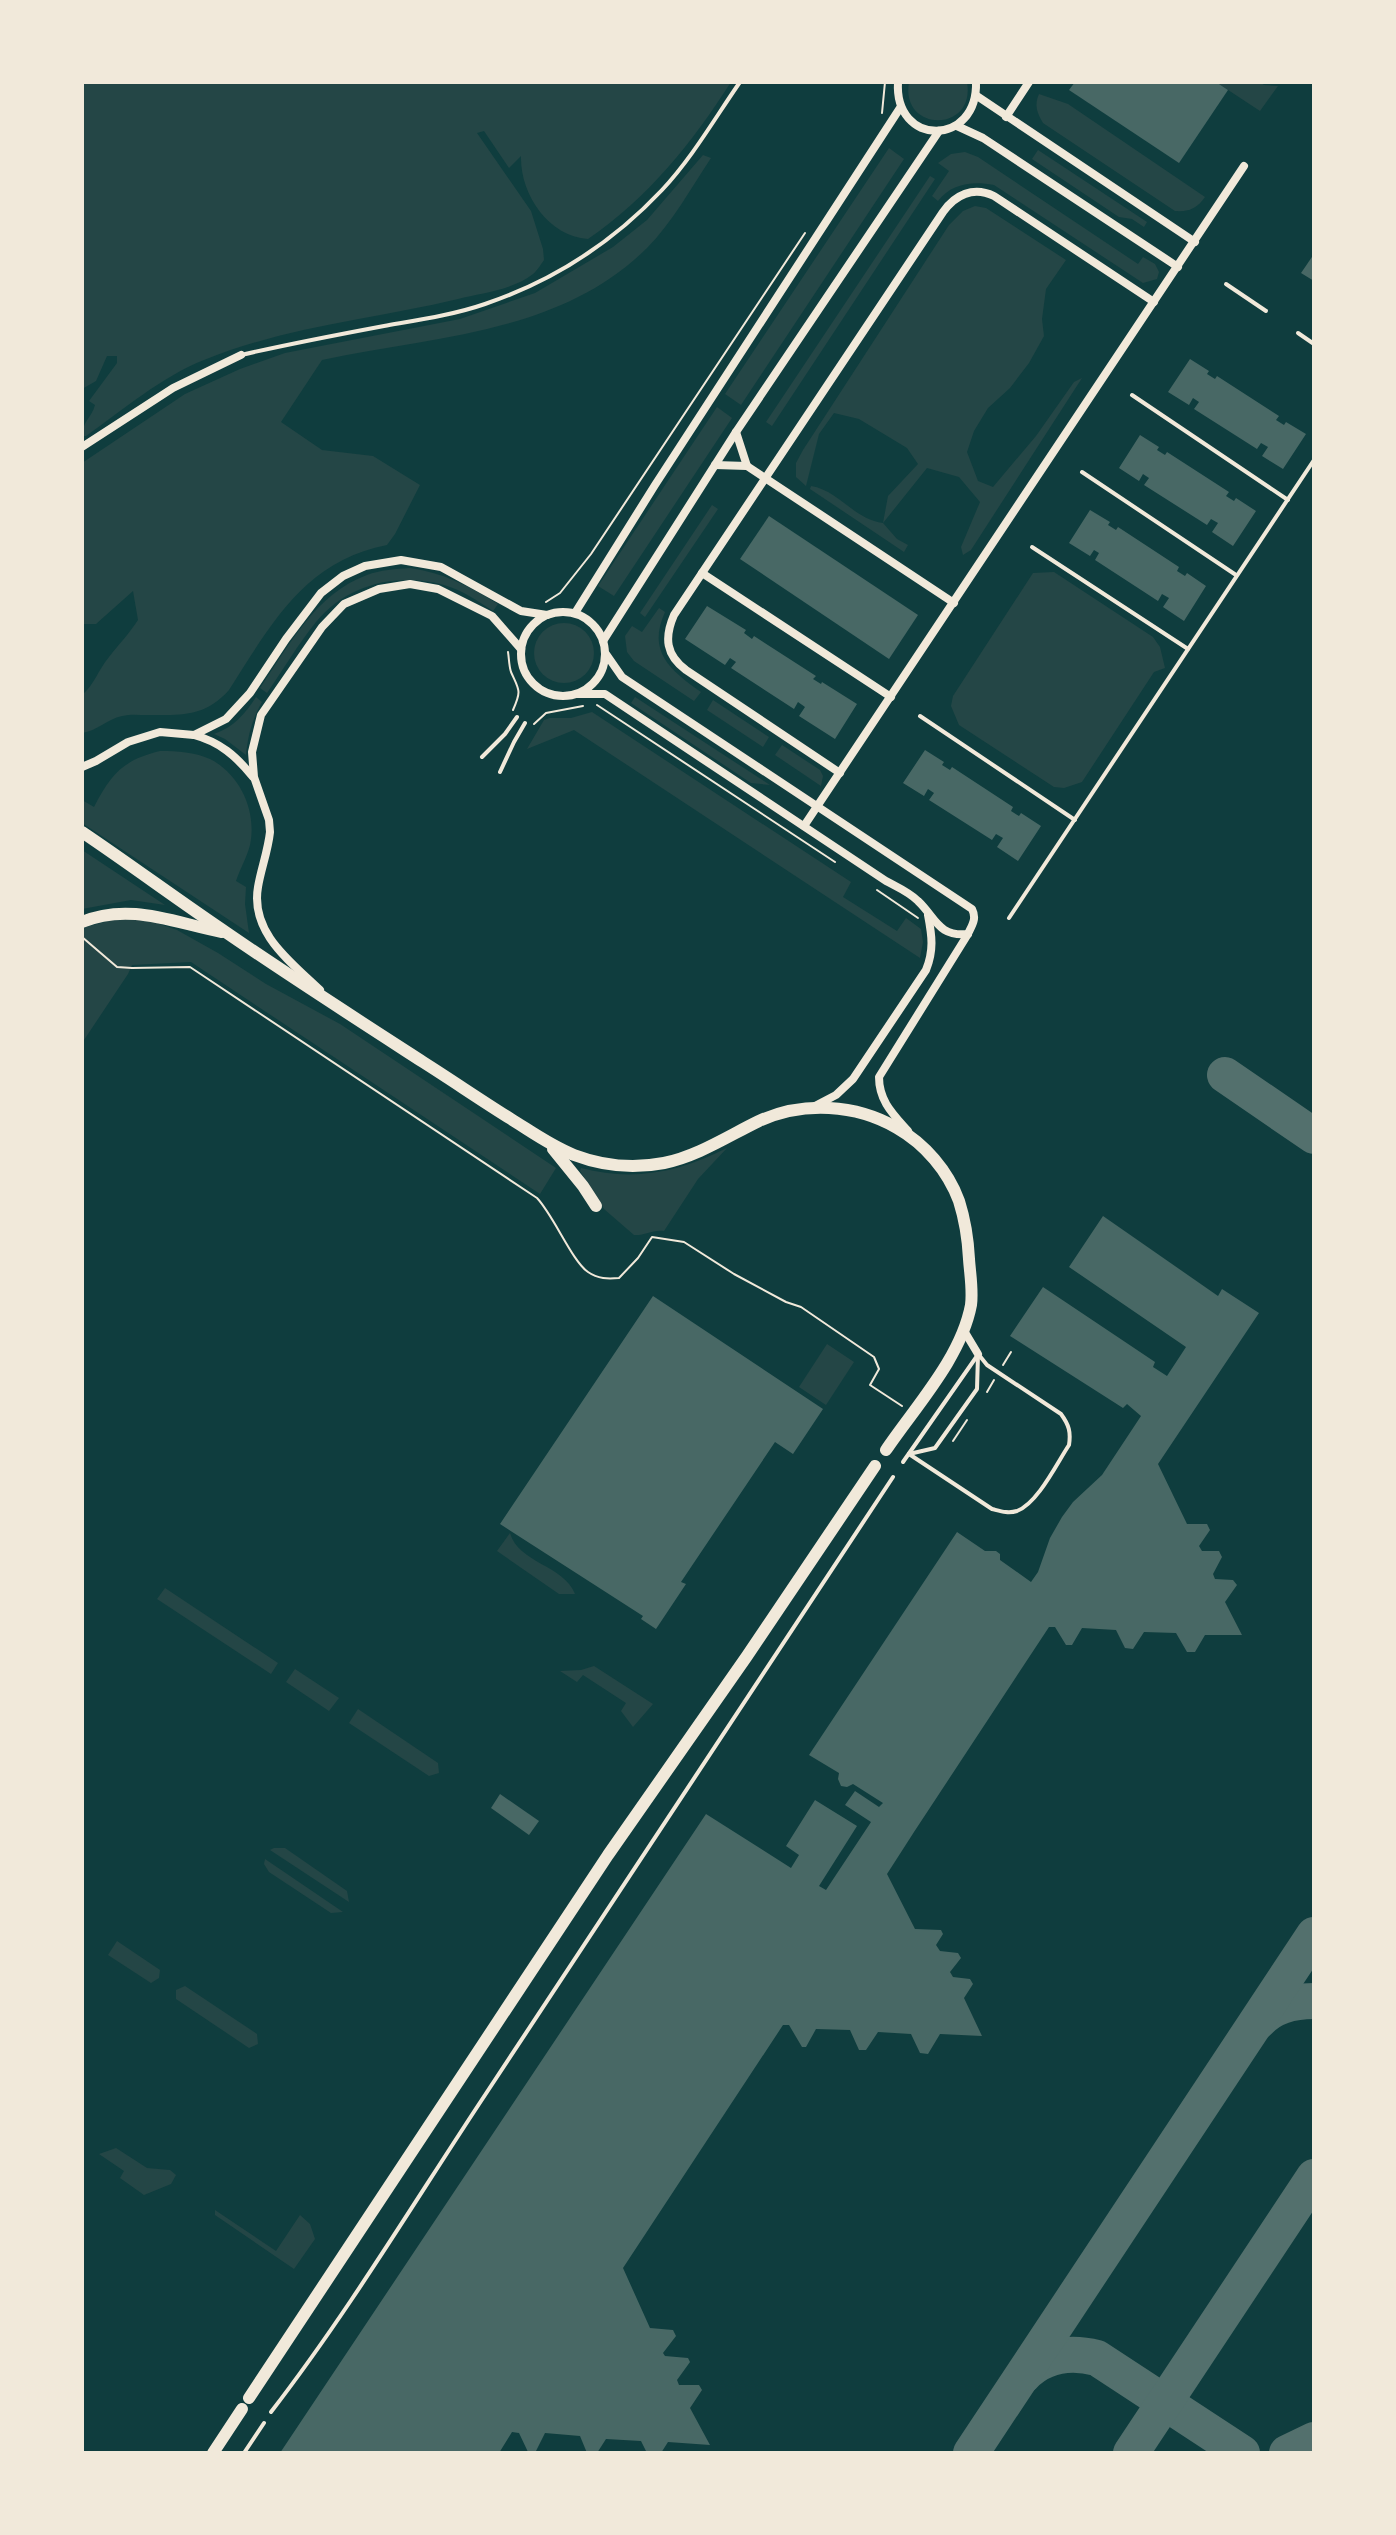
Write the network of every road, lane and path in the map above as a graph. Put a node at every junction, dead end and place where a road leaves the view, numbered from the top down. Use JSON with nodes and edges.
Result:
{"nodes":[{"id":1,"x":740,"y":82,"type":"edge"},
{"id":2,"x":885,"y":82,"type":"edge"},
{"id":3,"x":898,"y":82,"type":"edge"},
{"id":4,"x":976,"y":82,"type":"edge"},
{"id":5,"x":1029,"y":82,"type":"edge"},
{"id":6,"x":977,"y":96,"type":"junction"},
{"id":7,"x":900,"y":108,"type":"junction"},
{"id":8,"x":1006,"y":117,"type":"junction"},
{"id":9,"x":878,"y":121,"type":"dead end"},
{"id":10,"x":957,"y":126,"type":"junction"},
{"id":11,"x":939,"y":131,"type":"junction"},
{"id":12,"x":1244,"y":166,"type":"dead end"},
{"id":13,"x":809,"y":226,"type":"dead end"},
{"id":14,"x":1195,"y":242,"type":"junction"},
{"id":15,"x":1178,"y":267,"type":"junction"},
{"id":16,"x":1226,"y":284,"type":"dead end"},
{"id":17,"x":1154,"y":302,"type":"junction"},
{"id":18,"x":1266,"y":311,"type":"dead end"},
{"id":19,"x":1298,"y":333,"type":"dead end"},
{"id":20,"x":1314,"y":344,"type":"edge"},
{"id":21,"x":241,"y":355,"type":"joint"},
{"id":22,"x":1132,"y":395,"type":"dead end"},
{"id":23,"x":736,"y":432,"type":"junction"},
{"id":24,"x":82,"y":447,"type":"edge"},
{"id":25,"x":1314,"y":460,"type":"edge"},
{"id":26,"x":715,"y":465,"type":"junction"},
{"id":27,"x":747,"y":466,"type":"junction"},
{"id":28,"x":1082,"y":472,"type":"dead end"},
{"id":29,"x":765,"y":478,"type":"junction"},
{"id":30,"x":1288,"y":500,"type":"junction"},
{"id":31,"x":1032,"y":547,"type":"dead end"},
{"id":32,"x":702,"y":573,"type":"junction"},
{"id":33,"x":1237,"y":575,"type":"junction"},
{"id":34,"x":954,"y":603,"type":"junction"},
{"id":35,"x":541,"y":604,"type":"dead end"},
{"id":36,"x":575,"y":613,"type":"junction"},
{"id":37,"x":547,"y":615,"type":"junction"},
{"id":38,"x":603,"y":641,"type":"junction"},
{"id":39,"x":508,"y":649,"type":"dead end"},
{"id":40,"x":521,"y":649,"type":"junction"},
{"id":41,"x":1188,"y":649,"type":"junction"},
{"id":42,"x":606,"y":654,"type":"junction"},
{"id":43,"x":577,"y":694,"type":"junction"},
{"id":44,"x":891,"y":697,"type":"junction"},
{"id":45,"x":585,"y":705,"type":"dead end"},
{"id":46,"x":598,"y":705,"type":"dead end"},
{"id":47,"x":514,"y":715,"type":"joint"},
{"id":48,"x":920,"y":716,"type":"dead end"},
{"id":49,"x":527,"y":724,"type":"joint"},
{"id":50,"x":194,"y":735,"type":"junction"},
{"id":51,"x":482,"y":757,"type":"dead end"},
{"id":52,"x":82,"y":767,"type":"edge"},
{"id":53,"x":500,"y":772,"type":"dead end"},
{"id":54,"x":840,"y":773,"type":"junction"},
{"id":55,"x":254,"y":777,"type":"junction"},
{"id":56,"x":817,"y":808,"type":"junction"},
{"id":57,"x":1075,"y":820,"type":"junction"},
{"id":58,"x":804,"y":826,"type":"junction"},
{"id":59,"x":82,"y":832,"type":"edge"},
{"id":60,"x":835,"y":861,"type":"dead end"},
{"id":61,"x":870,"y":885,"type":"dead end"},
{"id":62,"x":927,"y":910,"type":"junction"},
{"id":63,"x":1009,"y":918,"type":"dead end"},
{"id":64,"x":920,"y":919,"type":"dead end"},
{"id":65,"x":82,"y":922,"type":"edge"},
{"id":66,"x":225,"y":932,"type":"junction"},
{"id":67,"x":968,"y":934,"type":"junction"},
{"id":68,"x":82,"y":937,"type":"edge"},
{"id":69,"x":333,"y":1002,"type":"junction"},
{"id":70,"x":901,"y":1007,"type":"junction"},
{"id":71,"x":916,"y":1016,"type":"junction"},
{"id":72,"x":809,"y":1108,"type":"junction"},
{"id":73,"x":911,"y":1135,"type":"junction"},
{"id":74,"x":546,"y":1141,"type":"junction"},
{"id":75,"x":596,"y":1206,"type":"dead end"},
{"id":76,"x":963,"y":1329,"type":"junction"},
{"id":77,"x":978,"y":1354,"type":"junction"},
{"id":78,"x":886,"y":1395,"type":"dead end"},
{"id":79,"x":968,"y":1419,"type":"dead end"},
{"id":80,"x":953,"y":1441,"type":"dead end"},
{"id":81,"x":886,"y":1450,"type":"dead end"},
{"id":82,"x":909,"y":1454,"type":"junction"},
{"id":83,"x":903,"y":1462,"type":"dead end"},
{"id":84,"x":875,"y":1466,"type":"dead end"},
{"id":85,"x":893,"y":1477,"type":"dead end"},
{"id":86,"x":271,"y":2412,"type":"dead end"},
{"id":87,"x":264,"y":2423,"type":"dead end"},
{"id":88,"x":213,"y":2453,"type":"edge"},
{"id":89,"x":244,"y":2453,"type":"edge"}],
"edges":[{"from":1,"to":21,"type":"lane"},
{"from":2,"to":9,"type":"path"},
{"from":3,"to":7,"type":"street"},
{"from":4,"to":6,"type":"street"},
{"from":5,"to":8,"type":"street"},
{"from":6,"to":8,"type":"street"},
{"from":6,"to":10,"type":"street"},
{"from":7,"to":11,"type":"street"},
{"from":7,"to":36,"type":"street"},
{"from":8,"to":14,"type":"street"},
{"from":10,"to":11,"type":"street"},
{"from":10,"to":15,"type":"street"},
{"from":11,"to":23,"type":"street"},
{"from":12,"to":14,"type":"street"},
{"from":13,"to":35,"type":"path"},
{"from":14,"to":15,"type":"street"},
{"from":15,"to":17,"type":"street"},
{"from":16,"to":18,"type":"lane"},
{"from":17,"to":29,"type":"street"},
{"from":17,"to":34,"type":"street"},
{"from":19,"to":20,"type":"lane"},
{"from":21,"to":24,"type":"street"},
{"from":22,"to":30,"type":"lane"},
{"from":23,"to":26,"type":"street"},
{"from":23,"to":27,"type":"street"},
{"from":25,"to":30,"type":"lane"},
{"from":26,"to":27,"type":"street"},
{"from":26,"to":38,"type":"street"},
{"from":27,"to":29,"type":"street"},
{"from":28,"to":33,"type":"lane"},
{"from":29,"to":32,"type":"street"},
{"from":29,"to":34,"type":"street"},
{"from":30,"to":33,"type":"lane"},
{"from":31,"to":41,"type":"lane"},
{"from":32,"to":44,"type":"street"},
{"from":32,"to":54,"type":"street"},
{"from":33,"to":41,"type":"lane"},
{"from":34,"to":44,"type":"street"},
{"from":36,"to":37,"type":"street"},
{"from":36,"to":38,"type":"street"},
{"from":37,"to":40,"type":"street"},
{"from":37,"to":50,"type":"street"},
{"from":38,"to":42,"type":"street"},
{"from":39,"to":47,"type":"path"},
{"from":40,"to":43,"type":"street"},
{"from":40,"to":55,"type":"street"},
{"from":41,"to":57,"type":"lane"},
{"from":42,"to":43,"type":"street"},
{"from":42,"to":56,"type":"street"},
{"from":43,"to":58,"type":"street"},
{"from":44,"to":54,"type":"street"},
{"from":45,"to":49,"type":"path"},
{"from":46,"to":60,"type":"path"},
{"from":47,"to":51,"type":"lane"},
{"from":48,"to":57,"type":"lane"},
{"from":49,"to":53,"type":"lane"},
{"from":50,"to":52,"type":"street"},
{"from":50,"to":55,"type":"street"},
{"from":54,"to":56,"type":"street"},
{"from":55,"to":69,"type":"street"},
{"from":56,"to":58,"type":"street"},
{"from":56,"to":67,"type":"street"},
{"from":57,"to":63,"type":"lane"},
{"from":58,"to":62,"type":"street"},
{"from":59,"to":66,"type":"main road"},
{"from":61,"to":64,"type":"path"},
{"from":62,"to":67,"type":"street"},
{"from":62,"to":70,"type":"street"},
{"from":65,"to":66,"type":"main road"},
{"from":66,"to":69,"type":"main road"},
{"from":67,"to":71,"type":"street"},
{"from":68,"to":78,"type":"path"},
{"from":69,"to":74,"type":"main road"},
{"from":70,"to":71,"type":"street"},
{"from":70,"to":72,"type":"street"},
{"from":71,"to":73,"type":"street"},
{"from":72,"to":73,"type":"main road"},
{"from":72,"to":74,"type":"main road"},
{"from":73,"to":76,"type":"main road"},
{"from":74,"to":75,"type":"main road"},
{"from":76,"to":77,"type":"street"},
{"from":76,"to":81,"type":"main road"},
{"from":77,"to":82,"type":"lane"},
{"from":77,"to":82,"type":"lane"},
{"from":77,"to":82,"type":"lane"},
{"from":79,"to":80,"type":"path"},
{"from":82,"to":83,"type":"lane"},
{"from":84,"to":88,"type":"main road"},
{"from":85,"to":86,"type":"lane"},
{"from":87,"to":89,"type":"lane"}]}
